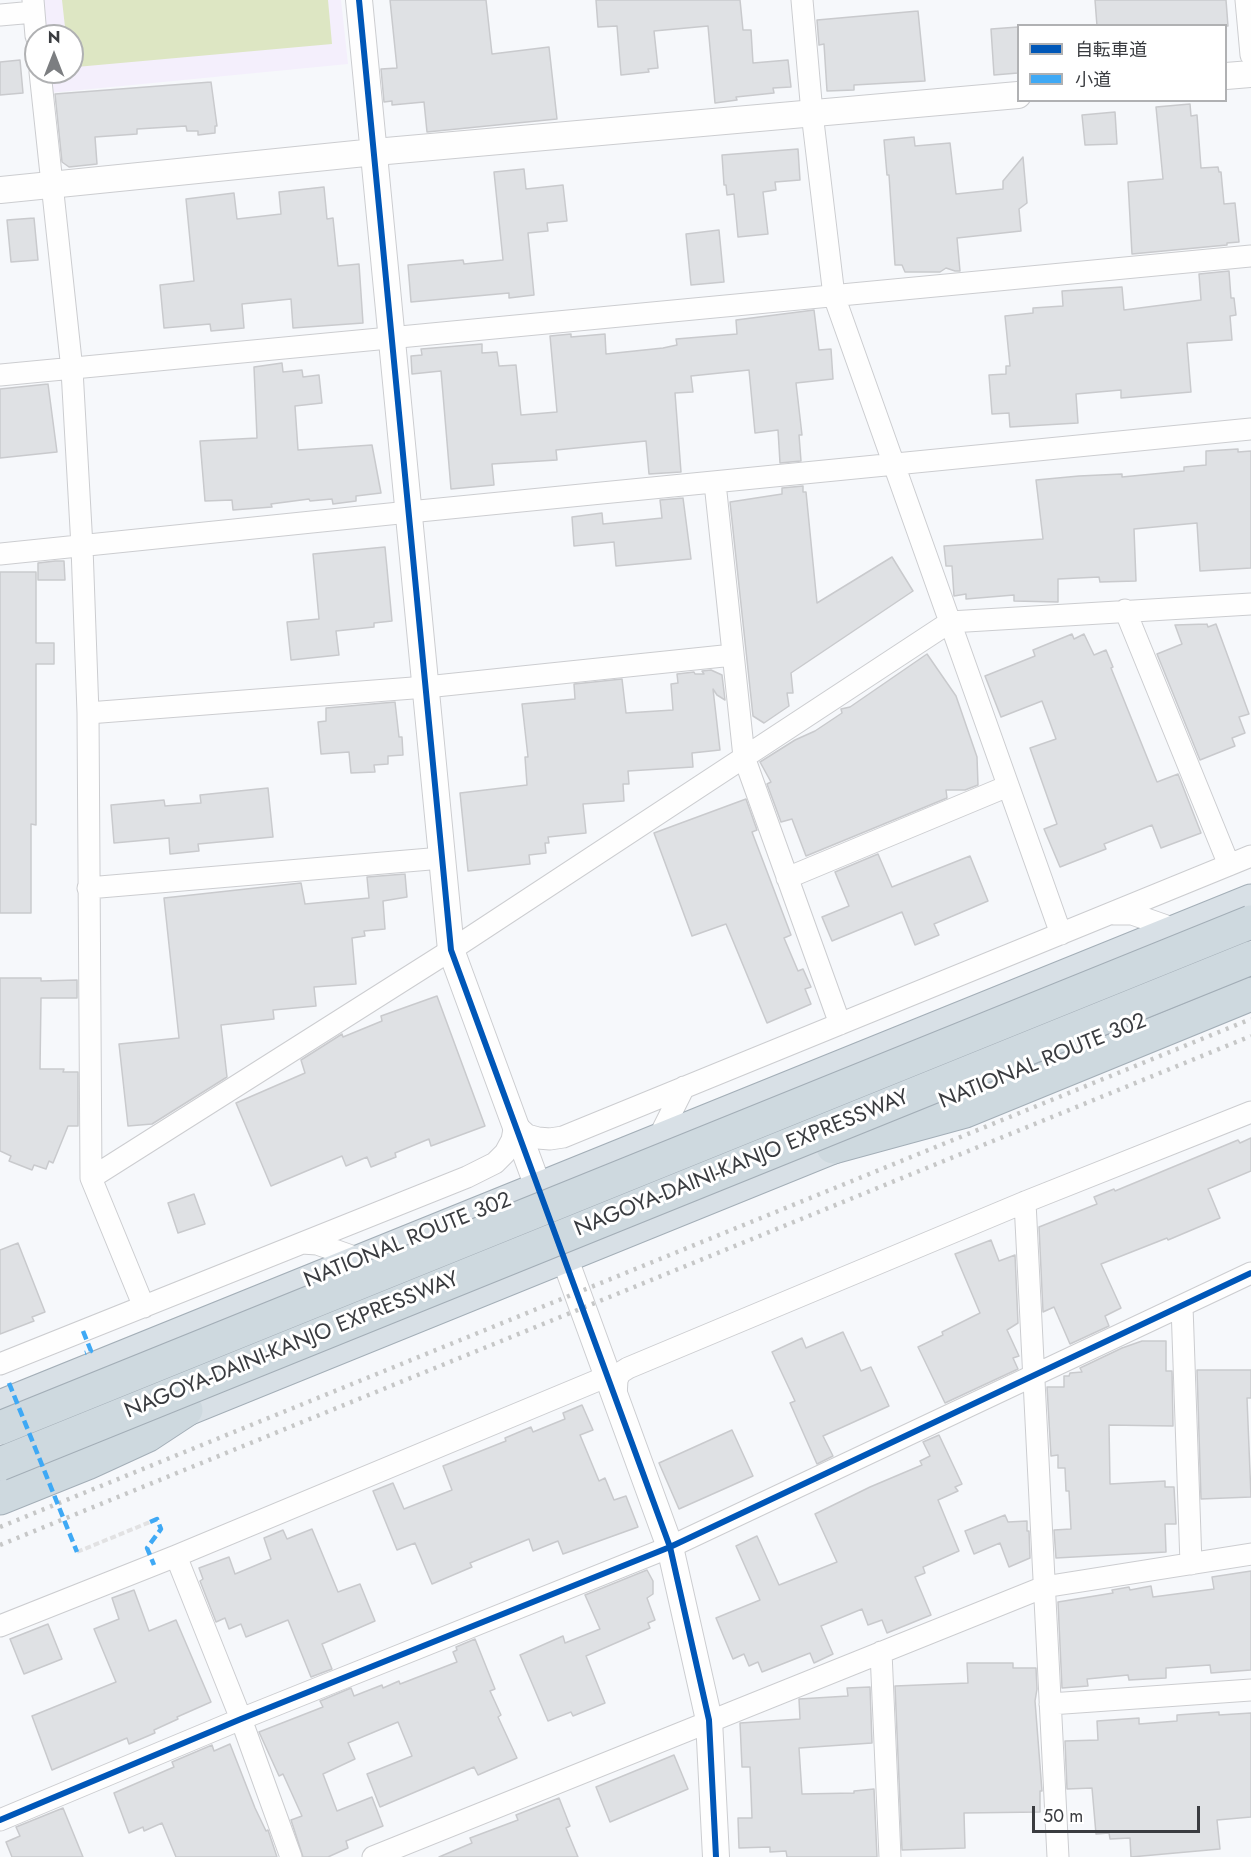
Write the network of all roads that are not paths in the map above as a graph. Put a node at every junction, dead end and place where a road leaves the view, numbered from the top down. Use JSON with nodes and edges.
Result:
{"nodes":[{"id":1,"x":359,"y":0,"type":"edge"},
{"id":2,"x":802,"y":0,"type":"edge"},
{"id":3,"x":1246,"y":0,"type":"edge"},
{"id":4,"x":34,"y":6,"type":"edge"},
{"id":5,"x":0,"y":15,"type":"edge"},
{"id":6,"x":35,"y":24,"type":"edge"},
{"id":7,"x":1251,"y":55,"type":"edge"},
{"id":8,"x":1251,"y":74,"type":"edge"},
{"id":9,"x":1227,"y":76,"type":"edge"},
{"id":10,"x":41,"y":84,"type":"edge"},
{"id":11,"x":1017,"y":95,"type":"edge"},
{"id":12,"x":812,"y":113,"type":"junction"},
{"id":13,"x":375,"y":152,"type":"junction"},
{"id":14,"x":51,"y":185,"type":"junction"},
{"id":15,"x":0,"y":190,"type":"edge"},
{"id":16,"x":1251,"y":256,"type":"edge"},
{"id":17,"x":834,"y":296,"type":"junction"},
{"id":18,"x":393,"y":338,"type":"junction"},
{"id":19,"x":72,"y":370,"type":"junction"},
{"id":20,"x":0,"y":375,"type":"edge"},
{"id":21,"x":1251,"y":429,"type":"edge"},
{"id":22,"x":893,"y":465,"type":"junction"},
{"id":23,"x":715,"y":483,"type":"junction"},
{"id":24,"x":409,"y":512,"type":"junction"},
{"id":25,"x":82,"y":547,"type":"junction"},
{"id":26,"x":0,"y":555,"type":"edge"},
{"id":27,"x":1251,"y":604,"type":"edge"},
{"id":28,"x":1125,"y":610,"type":"junction"},
{"id":29,"x":950,"y":622,"type":"junction"},
{"id":30,"x":733,"y":655,"type":"junction"},
{"id":31,"x":426,"y":687,"type":"junction"},
{"id":32,"x":88,"y":713,"type":"junction"},
{"id":33,"x":744,"y":757,"type":"junction"},
{"id":34,"x":1008,"y":786,"type":"junction"},
{"id":35,"x":1251,"y":856,"type":"edge"},
{"id":36,"x":442,"y":858,"type":"junction"},
{"id":37,"x":1229,"y":865,"type":"junction"},
{"id":38,"x":787,"y":878,"type":"junction"},
{"id":39,"x":88,"y":888,"type":"junction"},
{"id":40,"x":1251,"y":901,"type":"edge"},
{"id":41,"x":1105,"y":916,"type":"junction"},
{"id":42,"x":1251,"y":922,"type":"edge"},
{"id":43,"x":1178,"y":930,"type":"junction"},
{"id":44,"x":1061,"y":934,"type":"junction"},
{"id":45,"x":451,"y":950,"type":"junction"},
{"id":46,"x":1251,"y":958,"type":"edge"},
{"id":47,"x":1246,"y":990,"type":"edge"},
{"id":48,"x":840,"y":1024,"type":"junction"},
{"id":49,"x":684,"y":1088,"type":"junction"},
{"id":50,"x":1251,"y":1112,"type":"edge"},
{"id":51,"x":515,"y":1124,"type":"junction"},
{"id":52,"x":658,"y":1139,"type":"junction"},
{"id":53,"x":91,"y":1178,"type":"junction"},
{"id":54,"x":538,"y":1188,"type":"junction"},
{"id":55,"x":1025,"y":1202,"type":"junction"},
{"id":56,"x":302,"y":1243,"type":"junction"},
{"id":57,"x":564,"y":1256,"type":"junction"},
{"id":58,"x":363,"y":1260,"type":"junction"},
{"id":59,"x":1251,"y":1273,"type":"edge"},
{"id":60,"x":1182,"y":1306,"type":"junction"},
{"id":61,"x":144,"y":1307,"type":"junction"},
{"id":62,"x":0,"y":1364,"type":"edge"},
{"id":63,"x":1034,"y":1377,"type":"junction"},
{"id":64,"x":612,"y":1386,"type":"junction"},
{"id":65,"x":0,"y":1407,"type":"edge"},
{"id":66,"x":186,"y":1410,"type":"junction"},
{"id":67,"x":0,"y":1428,"type":"edge"},
{"id":68,"x":0,"y":1464,"type":"edge"},
{"id":69,"x":0,"y":1485,"type":"edge"},
{"id":70,"x":0,"y":1498,"type":"edge"},
{"id":71,"x":670,"y":1547,"type":"junction"},
{"id":72,"x":1251,"y":1554,"type":"edge"},
{"id":73,"x":176,"y":1556,"type":"junction"},
{"id":74,"x":1191,"y":1564,"type":"junction"},
{"id":75,"x":1044,"y":1587,"type":"junction"},
{"id":76,"x":0,"y":1626,"type":"edge"},
{"id":77,"x":880,"y":1652,"type":"junction"},
{"id":78,"x":1251,"y":1690,"type":"edge"},
{"id":79,"x":1050,"y":1704,"type":"junction"},
{"id":80,"x":241,"y":1719,"type":"junction"},
{"id":81,"x":709,"y":1720,"type":"junction"},
{"id":82,"x":0,"y":1820,"type":"edge"},
{"id":83,"x":291,"y":1857,"type":"edge"},
{"id":84,"x":373,"y":1857,"type":"edge"},
{"id":85,"x":716,"y":1857,"type":"edge"},
{"id":86,"x":890,"y":1857,"type":"edge"},
{"id":87,"x":1058,"y":1857,"type":"edge"}],
"edges":[{"from":1,"to":13,"type":"street"},
{"from":2,"to":12,"type":"street"},
{"from":3,"to":7,"type":"street"},
{"from":4,"to":5,"type":"street"},
{"from":4,"to":6,"type":"street"},
{"from":8,"to":9,"type":"street"},
{"from":10,"to":14,"type":"street"},
{"from":11,"to":12,"type":"street"},
{"from":12,"to":13,"type":"street"},
{"from":12,"to":17,"type":"street"},
{"from":13,"to":14,"type":"street"},
{"from":13,"to":18,"type":"street"},
{"from":14,"to":15,"type":"street"},
{"from":14,"to":19,"type":"street"},
{"from":16,"to":17,"type":"street"},
{"from":17,"to":18,"type":"street"},
{"from":17,"to":22,"type":"street"},
{"from":18,"to":19,"type":"street"},
{"from":18,"to":24,"type":"street"},
{"from":19,"to":20,"type":"street"},
{"from":19,"to":25,"type":"street"},
{"from":21,"to":22,"type":"street"},
{"from":22,"to":23,"type":"street"},
{"from":22,"to":29,"type":"street"},
{"from":23,"to":24,"type":"street"},
{"from":23,"to":30,"type":"street"},
{"from":24,"to":25,"type":"street"},
{"from":24,"to":31,"type":"street"},
{"from":25,"to":26,"type":"street"},
{"from":25,"to":32,"type":"street"},
{"from":27,"to":28,"type":"street"},
{"from":28,"to":29,"type":"street"},
{"from":28,"to":37,"type":"street"},
{"from":29,"to":33,"type":"street"},
{"from":29,"to":34,"type":"street"},
{"from":30,"to":31,"type":"street"},
{"from":30,"to":33,"type":"street"},
{"from":31,"to":32,"type":"street"},
{"from":31,"to":36,"type":"street"},
{"from":32,"to":39,"type":"street"},
{"from":33,"to":38,"type":"street"},
{"from":33,"to":45,"type":"street"},
{"from":34,"to":38,"type":"street"},
{"from":34,"to":44,"type":"street"},
{"from":35,"to":37,"type":"street"},
{"from":36,"to":39,"type":"street"},
{"from":36,"to":45,"type":"street"},
{"from":37,"to":41,"type":"street"},
{"from":38,"to":48,"type":"street"},
{"from":39,"to":53,"type":"street"},
{"from":40,"to":43,"type":"highway","name":"NATIONAL ROUTE 302"},
{"from":41,"to":43,"type":"street"},
{"from":41,"to":44,"type":"street"},
{"from":42,"to":67,"type":"highway","name":"NAGOYA-DAINI-KANJO EXPRESSWAY","bridge":true},
{"from":43,"to":52,"type":"highway","name":"NATIONAL ROUTE 302"},
{"from":44,"to":48,"type":"street"},
{"from":45,"to":51,"type":"street"},
{"from":45,"to":53,"type":"street"},
{"from":46,"to":68,"type":"highway","name":"NAGOYA-DAINI-KANJO EXPRESSWAY","bridge":true},
{"from":47,"to":57,"type":"highway"},
{"from":48,"to":49,"type":"street"},
{"from":49,"to":51,"type":"street"},
{"from":49,"to":52,"type":"street"},
{"from":50,"to":55,"type":"street"},
{"from":51,"to":54,"type":"street"},
{"from":51,"to":56,"type":"street"},
{"from":52,"to":54,"type":"highway","name":"NATIONAL ROUTE 302"},
{"from":53,"to":61,"type":"street"},
{"from":54,"to":57,"type":"street"},
{"from":54,"to":58,"type":"highway","name":"NATIONAL ROUTE 302"},
{"from":55,"to":63,"type":"street"},
{"from":55,"to":64,"type":"street"},
{"from":56,"to":58,"type":"street"},
{"from":56,"to":61,"type":"street"},
{"from":57,"to":64,"type":"street"},
{"from":57,"to":66,"type":"highway"},
{"from":58,"to":65,"type":"highway","name":"NATIONAL ROUTE 302"},
{"from":59,"to":60,"type":"street"},
{"from":60,"to":63,"type":"street"},
{"from":60,"to":74,"type":"street"},
{"from":61,"to":62,"type":"street"},
{"from":63,"to":71,"type":"street"},
{"from":63,"to":75,"type":"street"},
{"from":64,"to":71,"type":"street"},
{"from":64,"to":73,"type":"street"},
{"from":66,"to":69,"type":"highway"},
{"from":66,"to":70,"type":"highway"},
{"from":71,"to":80,"type":"street"},
{"from":71,"to":81,"type":"street"},
{"from":72,"to":74,"type":"street"},
{"from":73,"to":76,"type":"street"},
{"from":73,"to":80,"type":"street"},
{"from":74,"to":75,"type":"street"},
{"from":75,"to":77,"type":"street"},
{"from":75,"to":79,"type":"street"},
{"from":77,"to":81,"type":"street"},
{"from":77,"to":86,"type":"street"},
{"from":78,"to":79,"type":"street"},
{"from":79,"to":87,"type":"street"},
{"from":80,"to":82,"type":"street"},
{"from":80,"to":83,"type":"street"},
{"from":81,"to":84,"type":"street"},
{"from":81,"to":85,"type":"street"}]}
